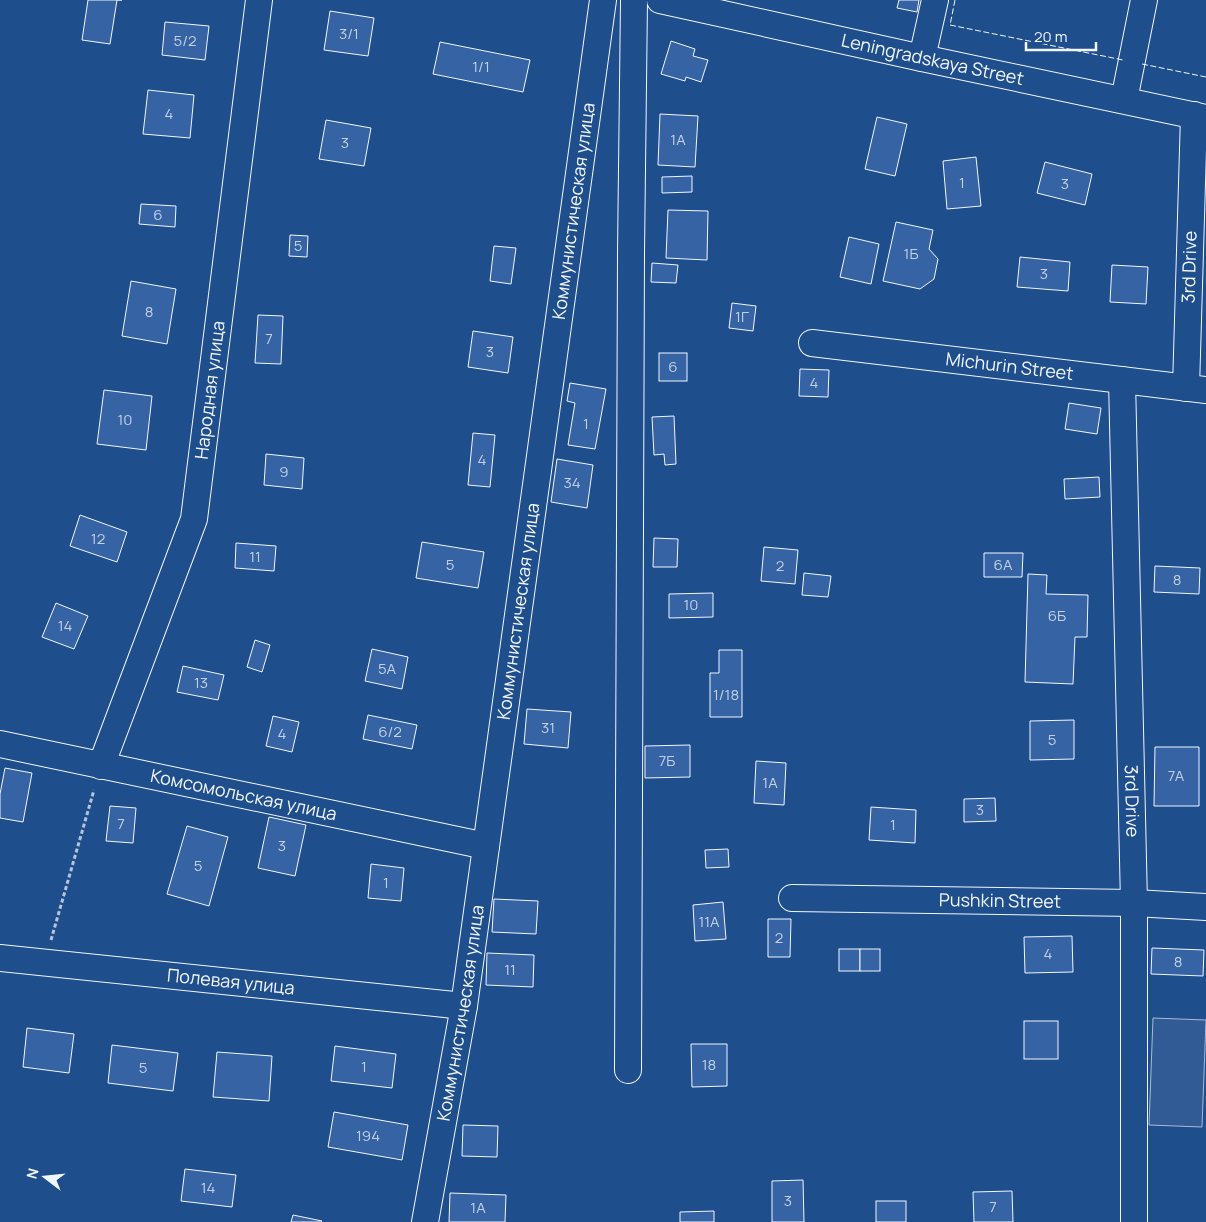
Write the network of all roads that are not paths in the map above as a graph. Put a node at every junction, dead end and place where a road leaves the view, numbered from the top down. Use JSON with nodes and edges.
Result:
{"nodes":[{"id":1,"x":259,"y":0,"type":"edge"},
{"id":2,"x":603,"y":0,"type":"edge"},
{"id":3,"x":634,"y":0,"type":"edge"},
{"id":4,"x":660,"y":0,"type":"edge"},
{"id":5,"x":935,"y":0,"type":"edge"},
{"id":6,"x":1144,"y":0,"type":"edge"},
{"id":7,"x":922,"y":58,"type":"junction"},
{"id":8,"x":1124,"y":100,"type":"junction"},
{"id":9,"x":1200,"y":117,"type":"edge"},
{"id":10,"x":812,"y":343,"type":"dead end"},
{"id":11,"x":1122,"y":380,"type":"junction"},
{"id":12,"x":1196,"y":389,"type":"edge"},
{"id":13,"x":0,"y":744,"type":"edge"},
{"id":14,"x":101,"y":766,"type":"junction"},
{"id":15,"x":486,"y":846,"type":"junction"},
{"id":16,"x":792,"y":898,"type":"dead end"},
{"id":17,"x":1134,"y":903,"type":"junction"},
{"id":18,"x":1206,"y":907,"type":"edge"},
{"id":19,"x":0,"y":958,"type":"edge"},
{"id":20,"x":464,"y":1006,"type":"junction"},
{"id":21,"x":628,"y":1070,"type":"dead end"},
{"id":22,"x":425,"y":1222,"type":"edge"},
{"id":23,"x":1134,"y":1222,"type":"edge"}],
"edges":[{"from":1,"to":14,"type":"street","name":"Народная улица"},
{"from":2,"to":15,"type":"street","name":"Коммунистическая улица"},
{"from":3,"to":21,"type":"street"},
{"from":4,"to":7,"type":"street","name":"Leningradskaya Street"},
{"from":5,"to":7,"type":"street"},
{"from":6,"to":8,"type":"street"},
{"from":7,"to":8,"type":"street","name":"Leningradskaya Street"},
{"from":8,"to":9,"type":"street","name":"Leningradskaya Street"},
{"from":9,"to":12,"type":"street","name":"3rd Drive"},
{"from":10,"to":11,"type":"street","name":"Michurin Street"},
{"from":11,"to":12,"type":"street","name":"Michurin Street"},
{"from":11,"to":17,"type":"street","name":"3rd Drive"},
{"from":13,"to":14,"type":"street","name":"Комсомольская улица"},
{"from":14,"to":15,"type":"street","name":"Комсомольская улица"},
{"from":15,"to":20,"type":"street","name":"Коммунистическая улица"},
{"from":16,"to":17,"type":"street","name":"Pushkin Street"},
{"from":17,"to":18,"type":"street","name":"Pushkin Street"},
{"from":17,"to":23,"type":"street","name":"3rd Drive"},
{"from":19,"to":20,"type":"street","name":"Полевая улица"},
{"from":20,"to":22,"type":"street","name":"Коммунистическая улица"}]}
